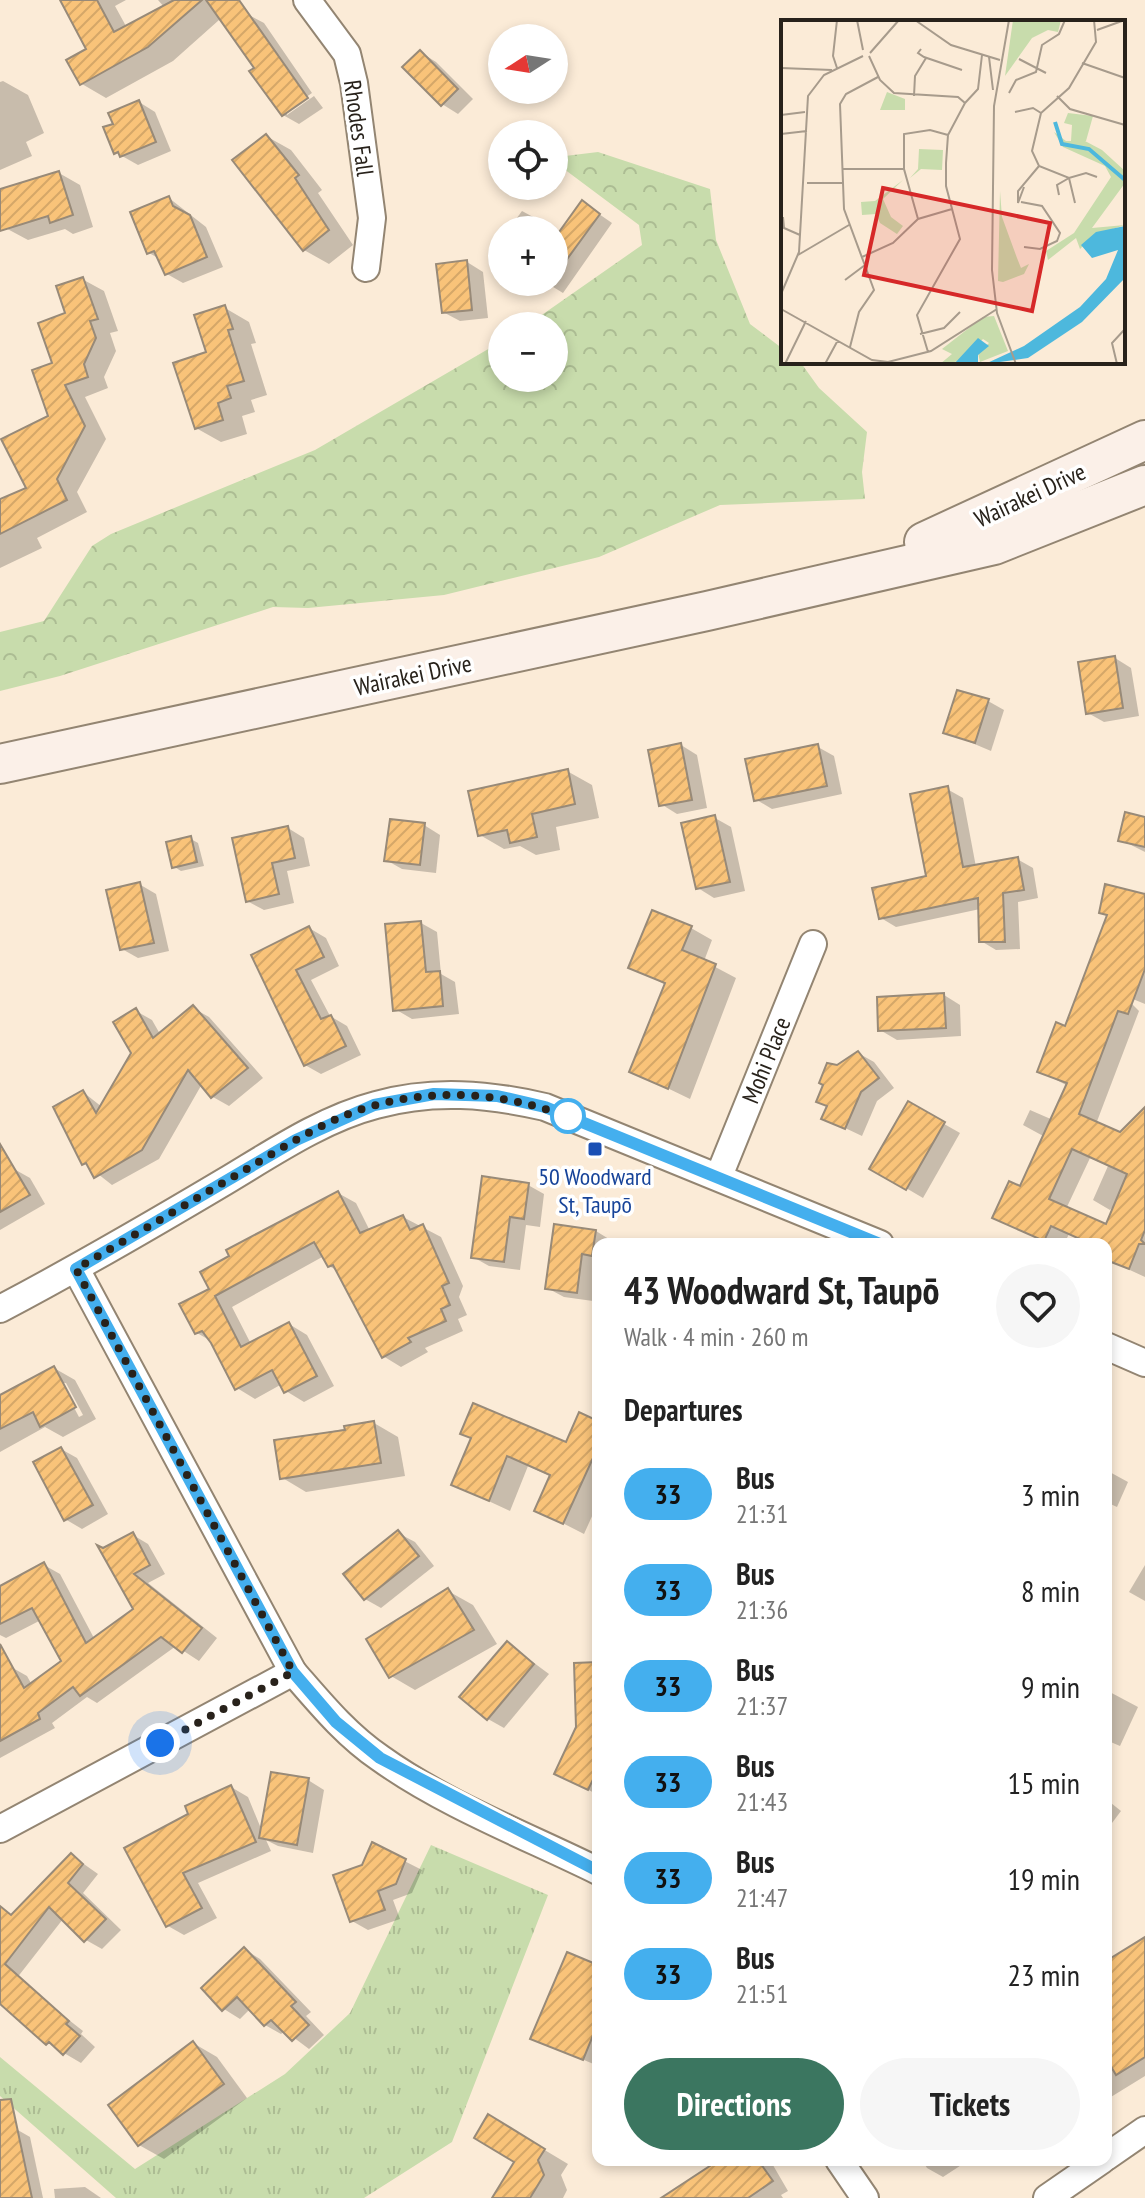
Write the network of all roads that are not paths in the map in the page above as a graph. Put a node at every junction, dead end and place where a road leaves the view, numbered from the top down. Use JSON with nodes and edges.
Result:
{"nodes":[{"id":1,"x":307,"y":0,"type":"edge"},
{"id":2,"x":366,"y":268,"type":"dead end"},
{"id":3,"x":1145,"y":440,"type":"edge"},
{"id":4,"x":1145,"y":485,"type":"edge"},
{"id":5,"x":826,"y":584,"type":"junction"},
{"id":6,"x":0,"y":764,"type":"edge"},
{"id":7,"x":813,"y":944,"type":"dead end"},
{"id":8,"x":719,"y":1176,"type":"junction"},
{"id":9,"x":866,"y":1238,"type":"edge"},
{"id":10,"x":76,"y":1269,"type":"junction"},
{"id":11,"x":0,"y":1309,"type":"edge"},
{"id":12,"x":1112,"y":1349,"type":"edge"},
{"id":13,"x":1145,"y":1363,"type":"edge"},
{"id":14,"x":293,"y":1672,"type":"junction"},
{"id":15,"x":0,"y":1829,"type":"edge"},
{"id":16,"x":592,"y":1868,"type":"edge"},
{"id":17,"x":1145,"y":2130,"type":"edge"},
{"id":18,"x":1112,"y":2153,"type":"edge"},
{"id":19,"x":843,"y":2166,"type":"edge"},
{"id":20,"x":1094,"y":2166,"type":"edge"},
{"id":21,"x":865,"y":2198,"type":"edge"},
{"id":22,"x":1047,"y":2198,"type":"edge"}],
"edges":[{"from":1,"to":2,"type":"street","name":"Rhodes Fall"},
{"from":3,"to":5,"type":"main road","name":"Wairakei Drive"},
{"from":4,"to":5,"type":"main road","name":"Wairakei Drive"},
{"from":5,"to":6,"type":"main road","name":"Wairakei Drive"},
{"from":7,"to":8,"type":"street","name":"Mohi Place"},
{"from":8,"to":9,"type":"street"},
{"from":8,"to":10,"type":"street"},
{"from":10,"to":11,"type":"street"},
{"from":10,"to":14,"type":"street"},
{"from":12,"to":13,"type":"street"},
{"from":14,"to":15,"type":"street"},
{"from":14,"to":16,"type":"street"},
{"from":17,"to":18,"type":"street"},
{"from":19,"to":21,"type":"street"},
{"from":20,"to":22,"type":"street"}]}
